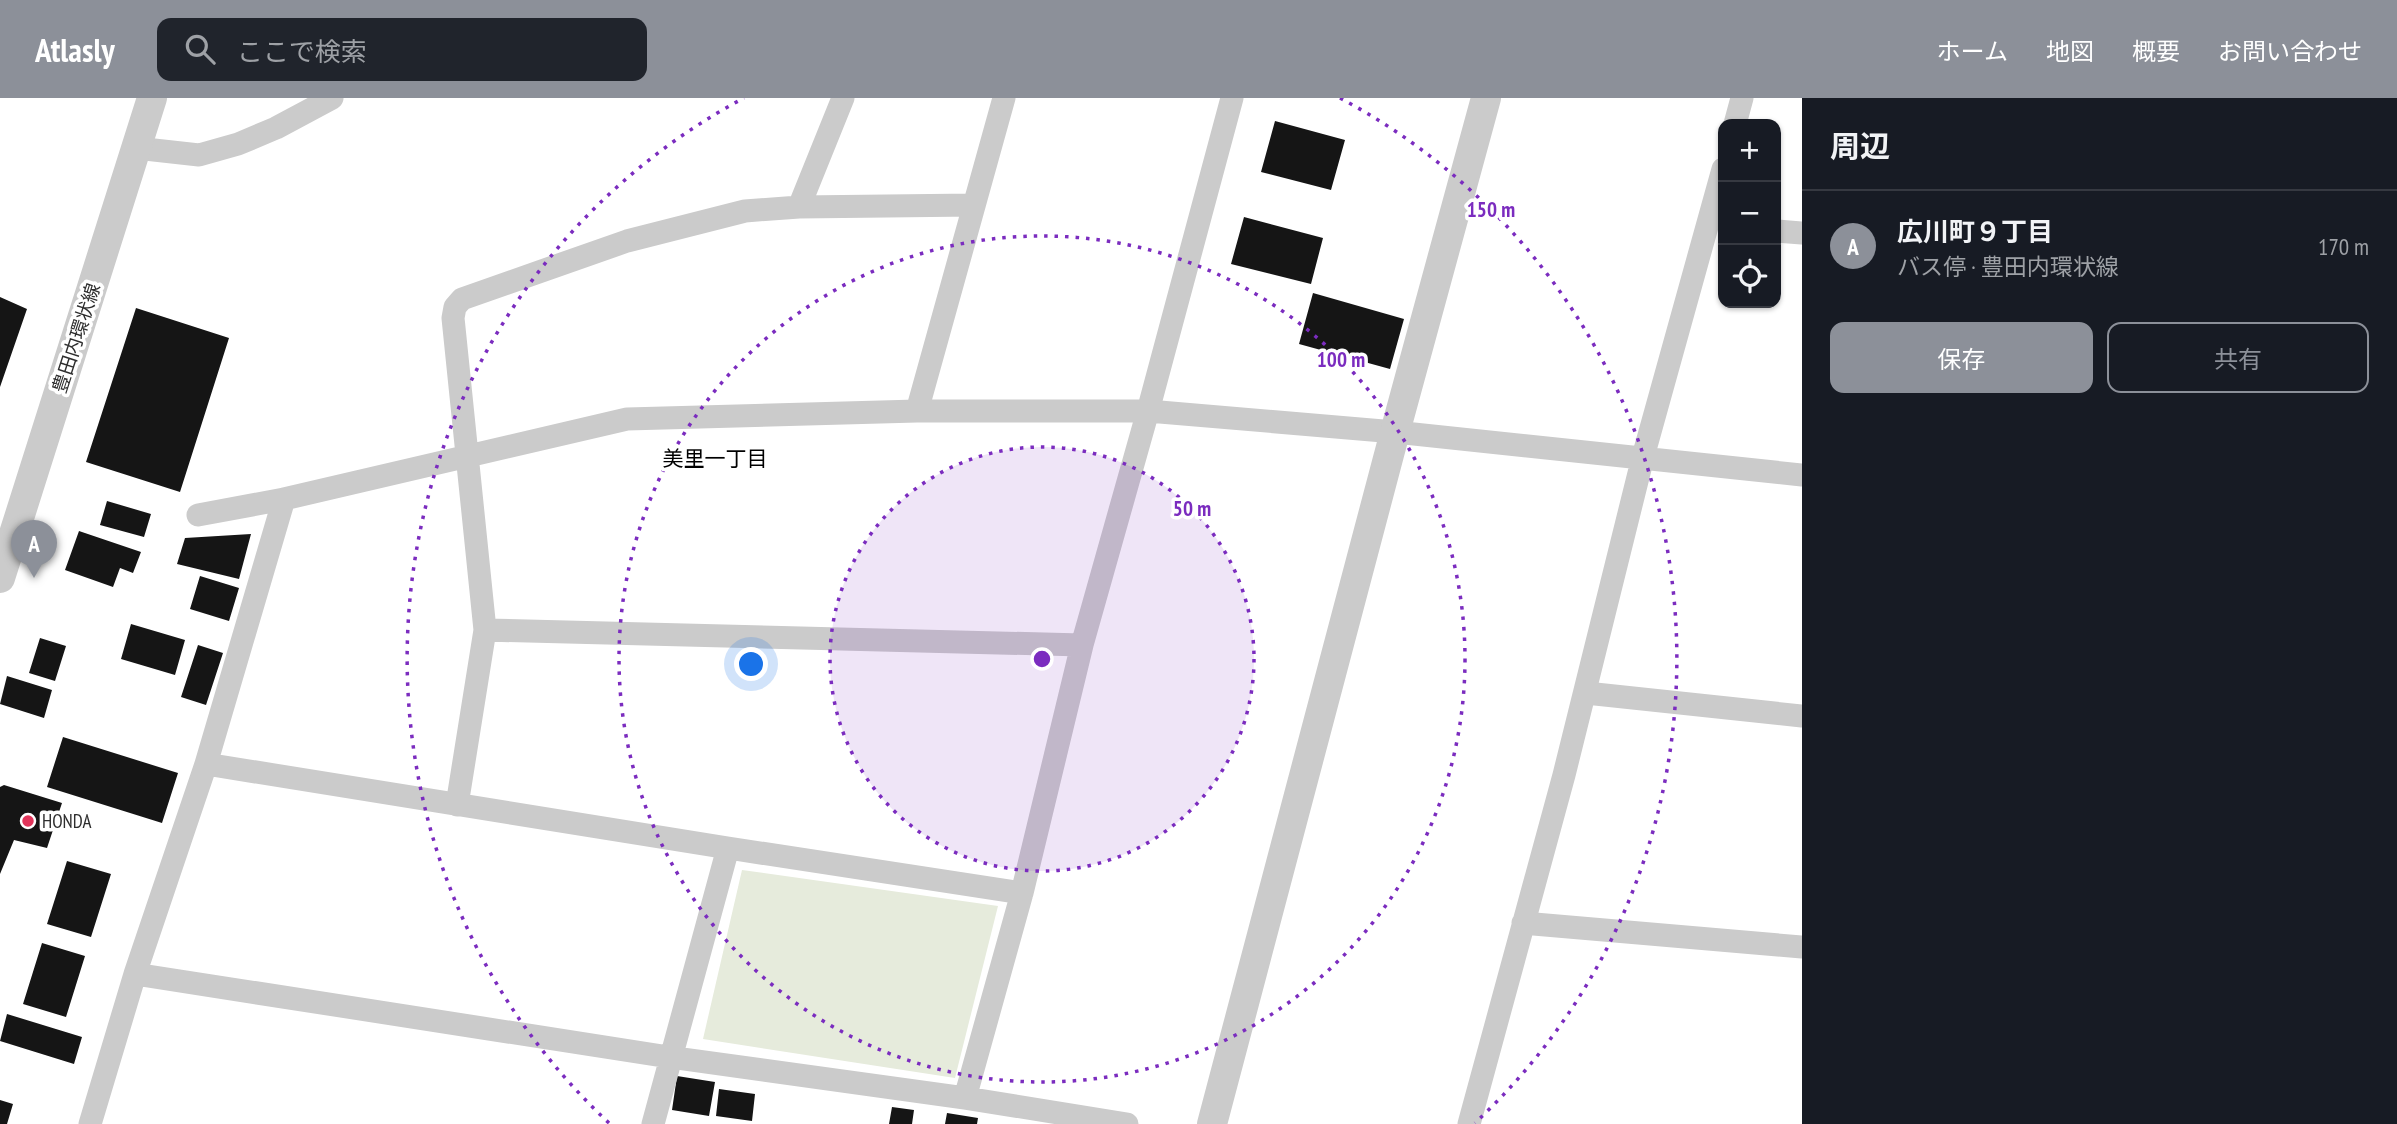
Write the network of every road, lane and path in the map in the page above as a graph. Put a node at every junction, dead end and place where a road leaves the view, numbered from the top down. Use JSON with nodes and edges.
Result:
{"nodes":[{"id":1,"x":152,"y":98,"type":"edge"},
{"id":2,"x":332,"y":98,"type":"edge"},
{"id":3,"x":843,"y":98,"type":"edge"},
{"id":4,"x":1004,"y":98,"type":"edge"},
{"id":5,"x":1232,"y":98,"type":"edge"},
{"id":6,"x":1486,"y":98,"type":"edge"},
{"id":7,"x":1742,"y":98,"type":"edge"},
{"id":8,"x":1736,"y":119,"type":"edge"},
{"id":9,"x":136,"y":148,"type":"junction"},
{"id":10,"x":1721,"y":182,"type":"edge"},
{"id":11,"x":974,"y":205,"type":"junction"},
{"id":12,"x":799,"y":207,"type":"junction"},
{"id":13,"x":1716,"y":227,"type":"edge"},
{"id":14,"x":1781,"y":231,"type":"edge"},
{"id":15,"x":1802,"y":233,"type":"edge"},
{"id":16,"x":917,"y":411,"type":"junction"},
{"id":17,"x":1148,"y":411,"type":"junction"},
{"id":18,"x":1395,"y":432,"type":"junction"},
{"id":19,"x":468,"y":456,"type":"junction"},
{"id":20,"x":1643,"y":457,"type":"junction"},
{"id":21,"x":1802,"y":475,"type":"edge"},
{"id":22,"x":284,"y":499,"type":"junction"},
{"id":23,"x":198,"y":515,"type":"dead end"},
{"id":24,"x":0,"y":578,"type":"edge"},
{"id":25,"x":485,"y":630,"type":"junction"},
{"id":26,"x":1082,"y":645,"type":"junction"},
{"id":27,"x":1586,"y":693,"type":"junction"},
{"id":28,"x":1802,"y":716,"type":"edge"},
{"id":29,"x":206,"y":764,"type":"junction"},
{"id":30,"x":457,"y":805,"type":"junction"},
{"id":31,"x":728,"y":848,"type":"junction"},
{"id":32,"x":1022,"y":893,"type":"junction"},
{"id":33,"x":1523,"y":923,"type":"junction"},
{"id":34,"x":1802,"y":947,"type":"edge"},
{"id":35,"x":135,"y":974,"type":"junction"},
{"id":36,"x":669,"y":1057,"type":"junction"},
{"id":37,"x":965,"y":1098,"type":"junction"},
{"id":38,"x":90,"y":1124,"type":"edge"},
{"id":39,"x":653,"y":1124,"type":"edge"},
{"id":40,"x":1127,"y":1124,"type":"edge"},
{"id":41,"x":1212,"y":1124,"type":"edge"},
{"id":42,"x":1469,"y":1124,"type":"edge"}],
"edges":[{"from":1,"to":9,"type":"street","name":"豊田内環状線"},
{"from":2,"to":9,"type":"street"},
{"from":3,"to":12,"type":"street"},
{"from":4,"to":11,"type":"street"},
{"from":5,"to":17,"type":"street"},
{"from":6,"to":18,"type":"street"},
{"from":7,"to":8,"type":"street"},
{"from":9,"to":24,"type":"street","name":"豊田内環状線"},
{"from":10,"to":13,"type":"street"},
{"from":11,"to":12,"type":"street"},
{"from":11,"to":16,"type":"street"},
{"from":12,"to":19,"type":"street"},
{"from":13,"to":20,"type":"street"},
{"from":14,"to":15,"type":"street"},
{"from":16,"to":17,"type":"street"},
{"from":16,"to":19,"type":"street"},
{"from":17,"to":18,"type":"street"},
{"from":17,"to":26,"type":"street"},
{"from":18,"to":20,"type":"street"},
{"from":18,"to":41,"type":"street"},
{"from":19,"to":22,"type":"street"},
{"from":19,"to":25,"type":"street"},
{"from":20,"to":21,"type":"street"},
{"from":20,"to":27,"type":"street"},
{"from":22,"to":23,"type":"street"},
{"from":22,"to":29,"type":"street"},
{"from":25,"to":26,"type":"street"},
{"from":25,"to":30,"type":"street"},
{"from":26,"to":32,"type":"street"},
{"from":27,"to":28,"type":"street"},
{"from":27,"to":33,"type":"street"},
{"from":29,"to":30,"type":"street"},
{"from":29,"to":35,"type":"street"},
{"from":30,"to":31,"type":"street"},
{"from":31,"to":32,"type":"street"},
{"from":31,"to":36,"type":"street"},
{"from":32,"to":37,"type":"street"},
{"from":33,"to":34,"type":"street"},
{"from":33,"to":42,"type":"street"},
{"from":35,"to":36,"type":"street"},
{"from":35,"to":38,"type":"street"},
{"from":36,"to":37,"type":"street"},
{"from":36,"to":39,"type":"street"},
{"from":37,"to":40,"type":"street"}]}
